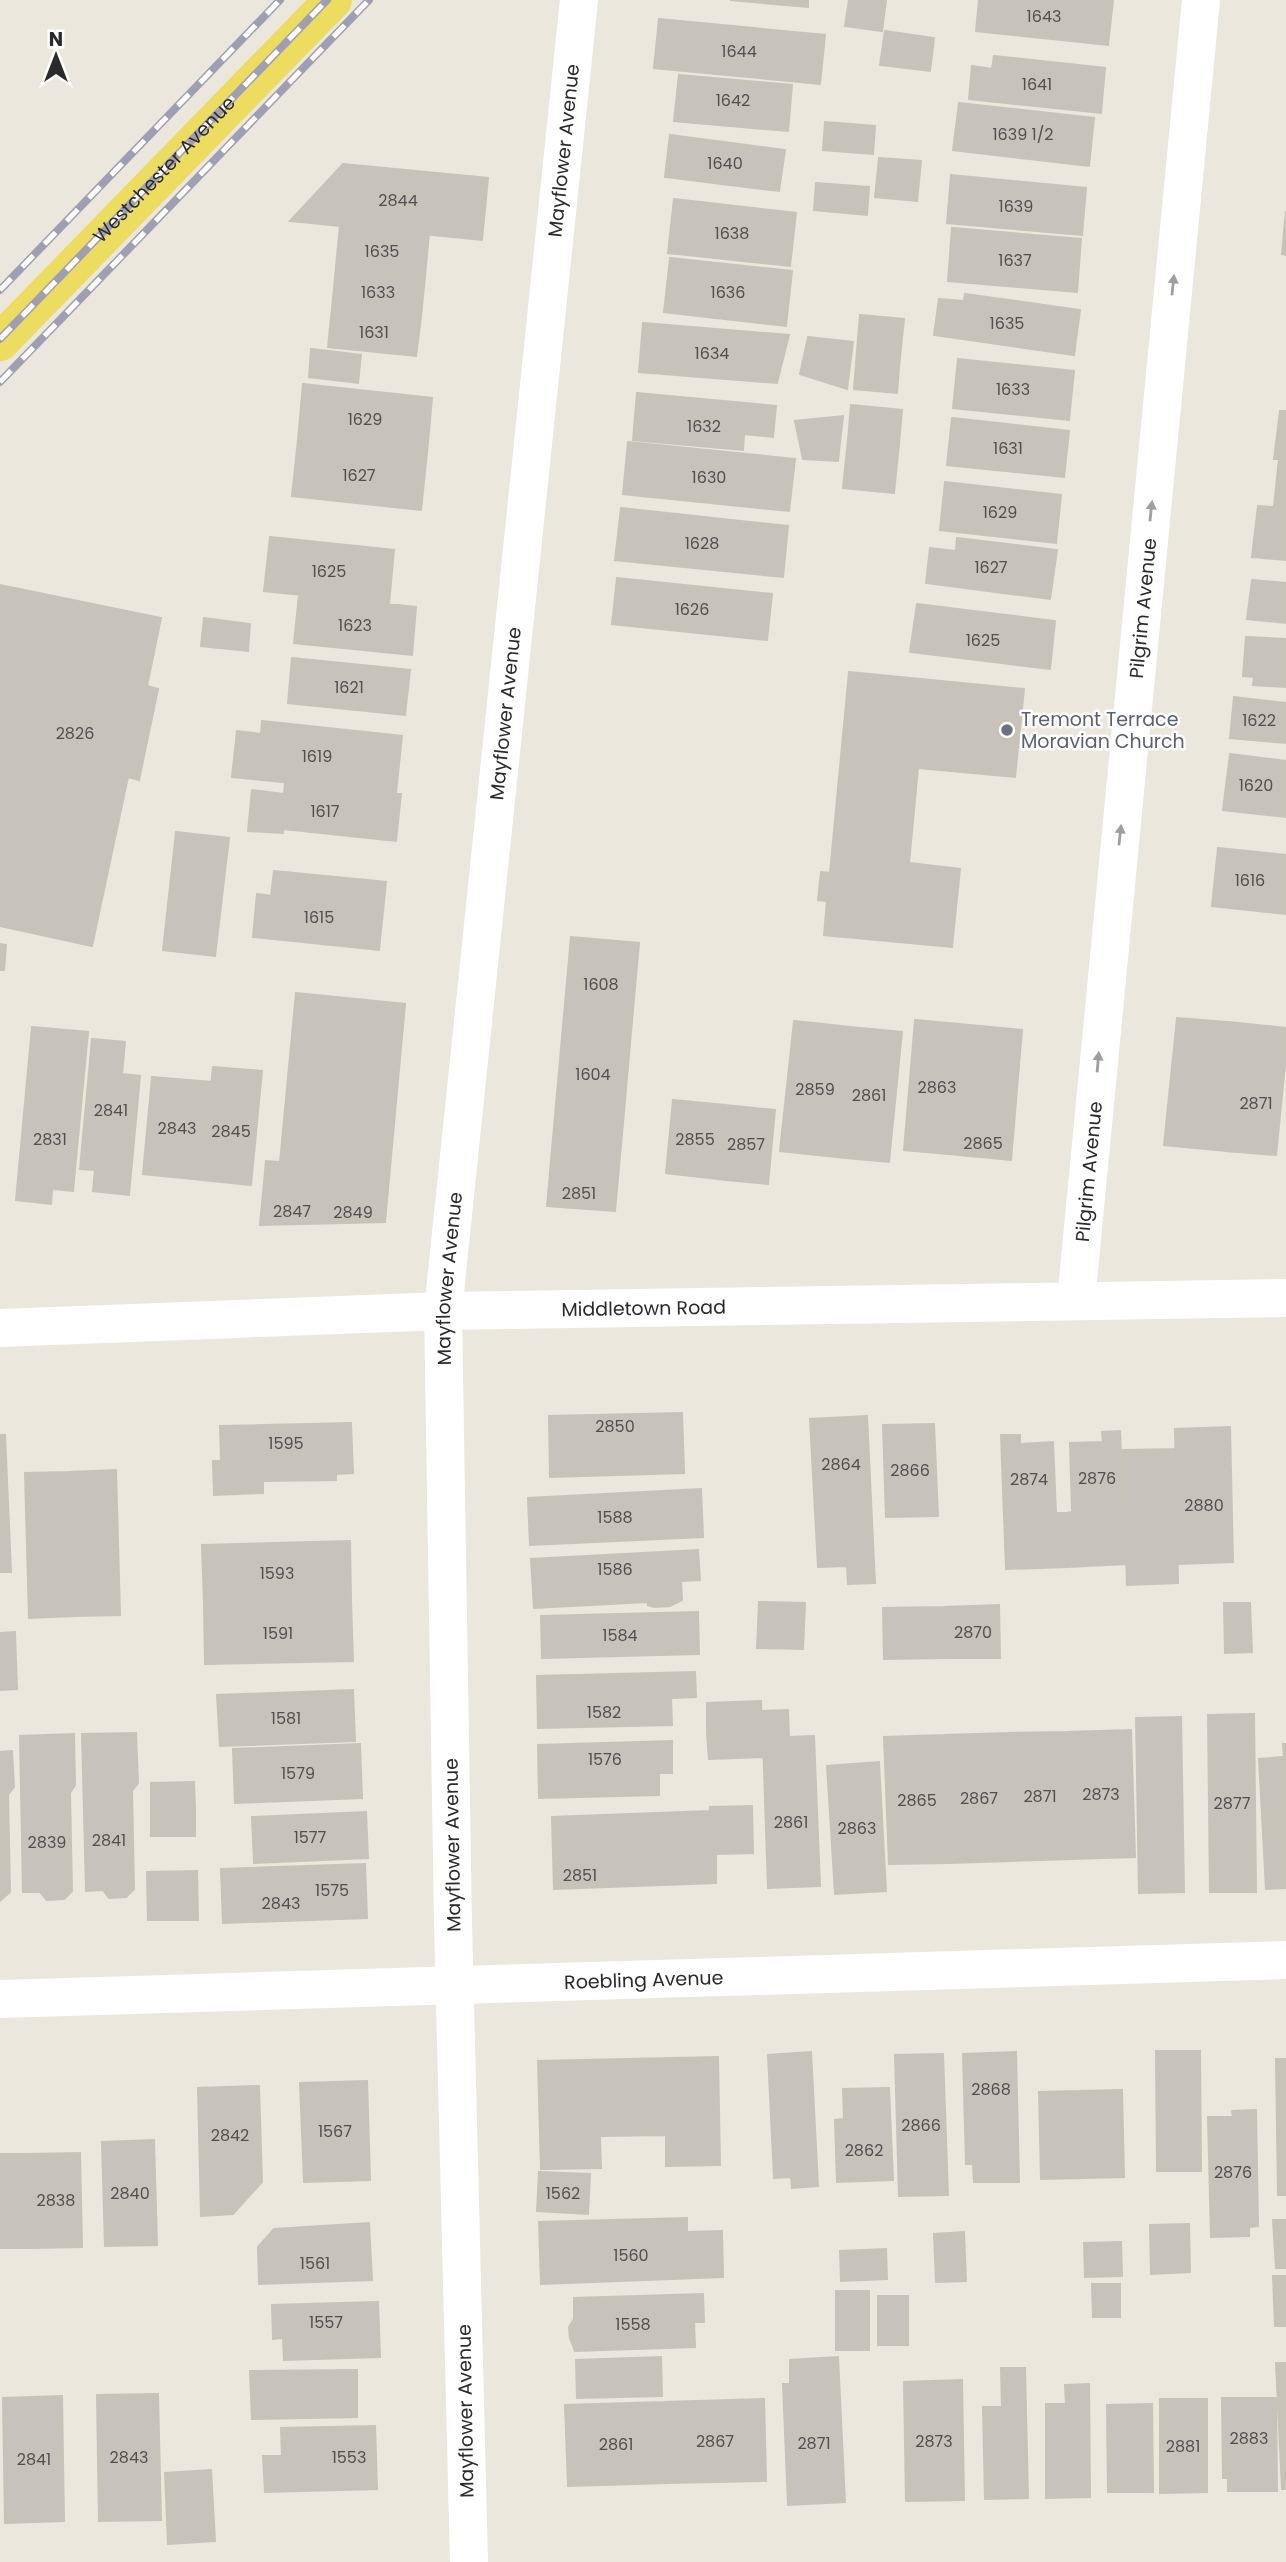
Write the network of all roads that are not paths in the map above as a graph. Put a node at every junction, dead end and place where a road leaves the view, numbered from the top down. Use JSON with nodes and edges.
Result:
{"nodes":[{"id":1,"x":333,"y":0,"type":"edge"},
{"id":2,"x":579,"y":0,"type":"edge"},
{"id":3,"x":1201,"y":0,"type":"edge"},
{"id":4,"x":0,"y":342,"type":"edge"},
{"id":5,"x":1286,"y":1298,"type":"edge"},
{"id":6,"x":1076,"y":1301,"type":"junction"},
{"id":7,"x":443,"y":1311,"type":"junction"},
{"id":8,"x":0,"y":1328,"type":"edge"},
{"id":9,"x":1286,"y":1960,"type":"edge"},
{"id":10,"x":455,"y":1986,"type":"junction"},
{"id":11,"x":0,"y":1999,"type":"edge"},
{"id":12,"x":469,"y":2562,"type":"edge"}],
"edges":[{"from":1,"to":4,"type":"main road","name":"Westchester Avenue"},
{"from":2,"to":7,"type":"street","name":"Mayflower Avenue"},
{"from":6,"to":3,"type":"street","name":"Pilgrim Avenue","one_way":true},
{"from":5,"to":6,"type":"street","name":"Middletown Road"},
{"from":6,"to":7,"type":"street","name":"Middletown Road"},
{"from":7,"to":8,"type":"street","name":"Middletown Road"},
{"from":7,"to":10,"type":"street","name":"Mayflower Avenue"},
{"from":9,"to":10,"type":"street","name":"Roebling Avenue"},
{"from":10,"to":11,"type":"street","name":"Roebling Avenue"},
{"from":10,"to":12,"type":"street","name":"Mayflower Avenue"}]}
